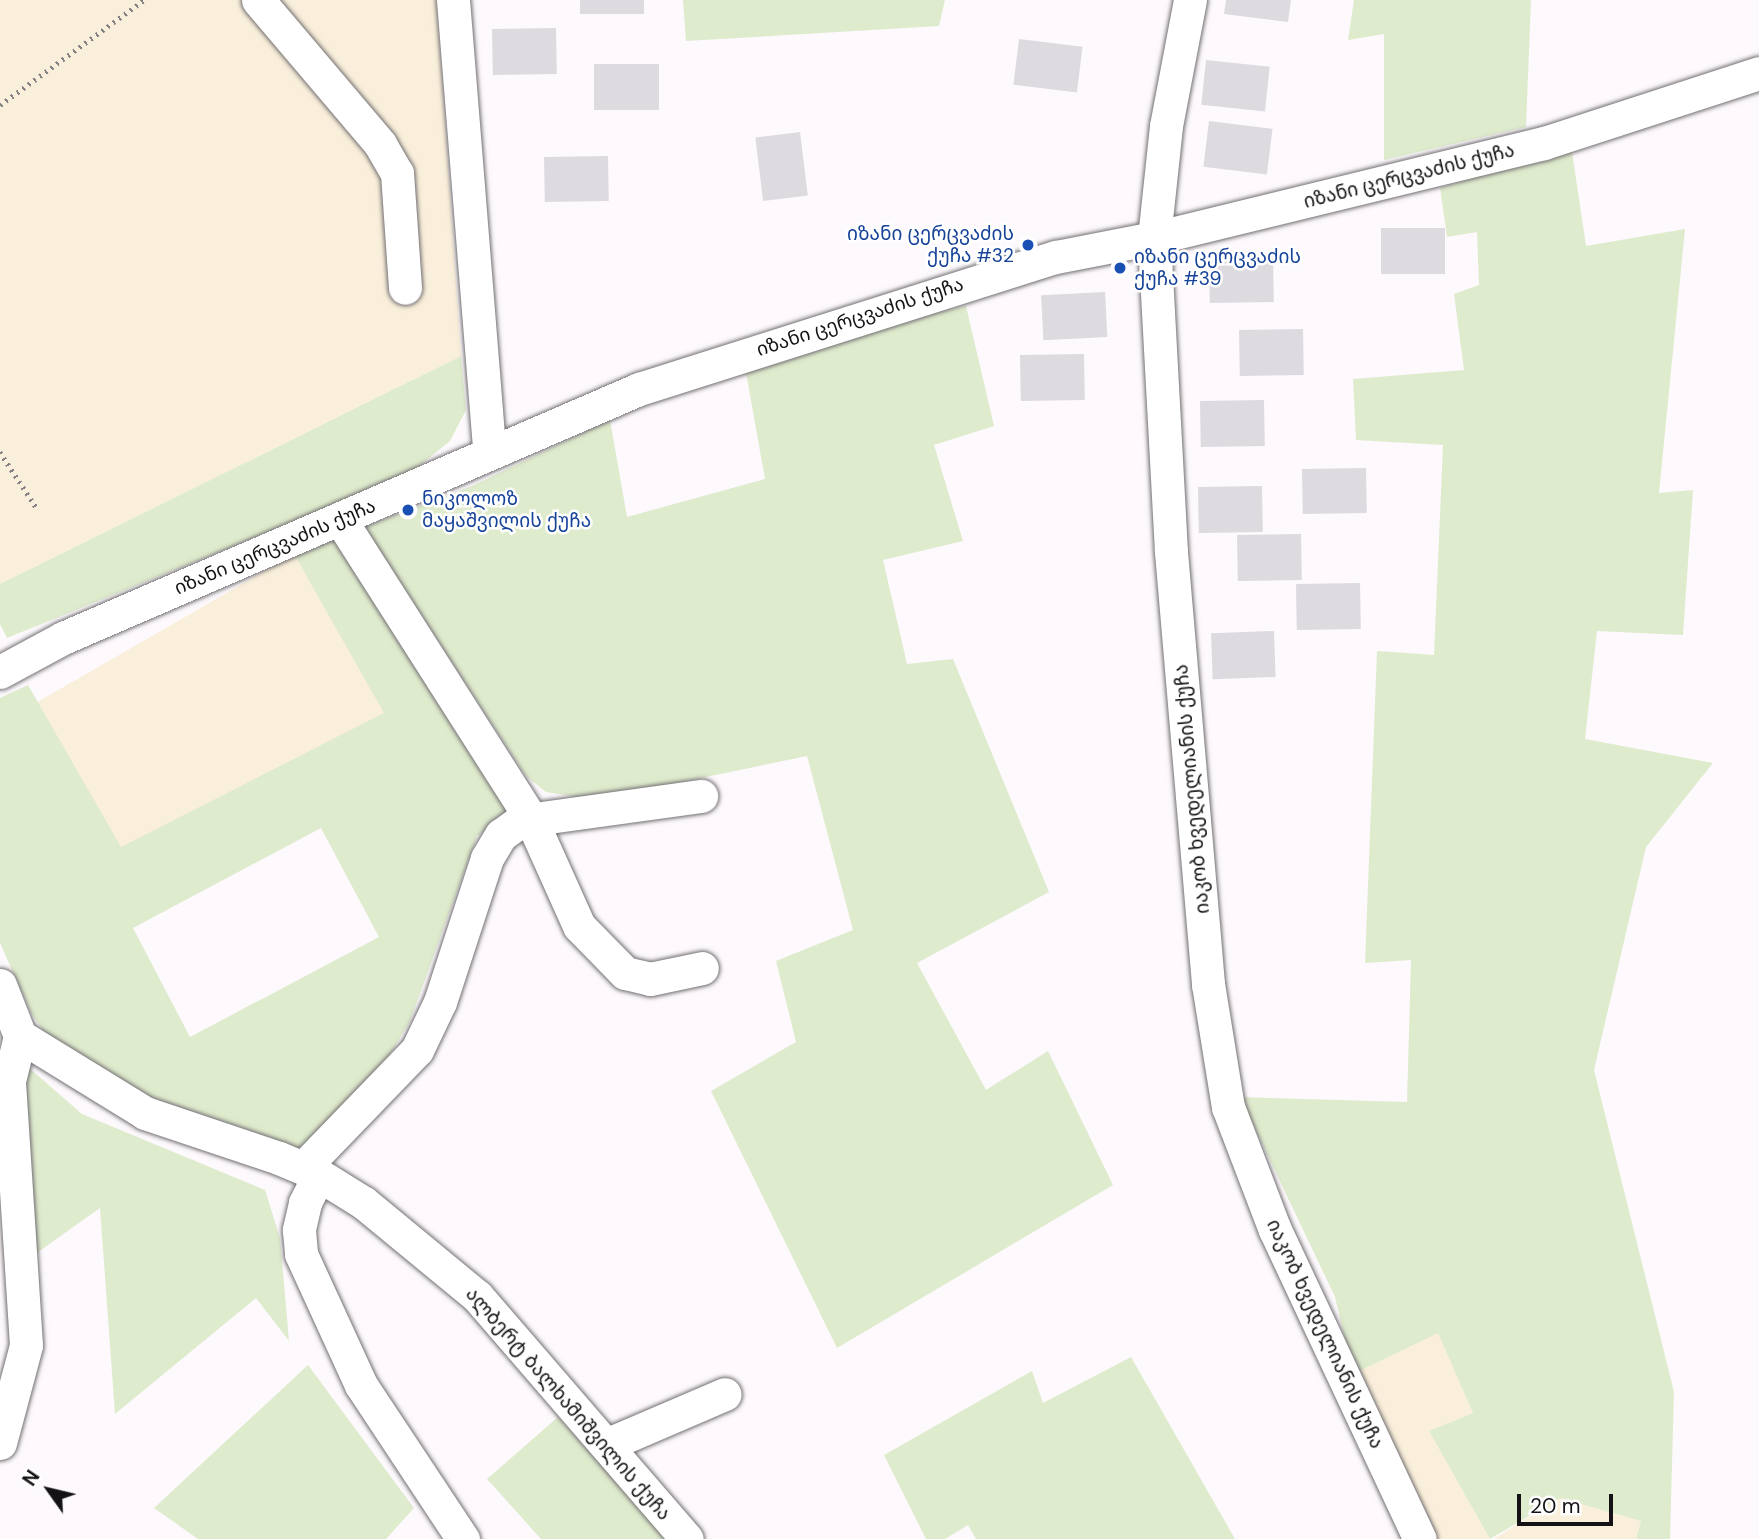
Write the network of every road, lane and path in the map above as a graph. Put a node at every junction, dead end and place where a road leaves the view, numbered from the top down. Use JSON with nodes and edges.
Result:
{"nodes":[{"id":1,"x":144,"y":0,"type":"edge"},
{"id":2,"x":258,"y":0,"type":"edge"},
{"id":3,"x":433,"y":0,"type":"edge"},
{"id":4,"x":1190,"y":0,"type":"edge"},
{"id":5,"x":454,"y":13,"type":"edge"},
{"id":6,"x":1759,"y":73,"type":"edge"},
{"id":7,"x":0,"y":105,"type":"edge"},
{"id":8,"x":1154,"y":238,"type":"junction"},
{"id":9,"x":405,"y":289,"type":"dead end"},
{"id":10,"x":0,"y":452,"type":"edge"},
{"id":11,"x":489,"y":452,"type":"junction"},
{"id":12,"x":36,"y":507,"type":"dead end"},
{"id":13,"x":341,"y":519,"type":"junction"},
{"id":14,"x":0,"y":672,"type":"edge"},
{"id":15,"x":701,"y":796,"type":"dead end"},
{"id":16,"x":531,"y":819,"type":"junction"},
{"id":17,"x":702,"y":968,"type":"dead end"},
{"id":18,"x":0,"y":985,"type":"edge"},
{"id":19,"x":10,"y":1040,"type":"edge"},
{"id":20,"x":311,"y":1171,"type":"junction"},
{"id":21,"x":725,"y":1394,"type":"dead end"},
{"id":22,"x":0,"y":1443,"type":"edge"},
{"id":23,"x":606,"y":1445,"type":"junction"},
{"id":24,"x":463,"y":1539,"type":"edge"},
{"id":25,"x":687,"y":1539,"type":"edge"},
{"id":26,"x":1420,"y":1539,"type":"edge"}],
"edges":[{"from":1,"to":7,"type":"path"},
{"from":2,"to":9,"type":"street"},
{"from":3,"to":5,"type":"street"},
{"from":4,"to":8,"type":"street","name":"იაკობ ხვედელიანის ქუჩა"},
{"from":5,"to":11,"type":"street"},
{"from":6,"to":8,"type":"street","name":"იზანი ცერცვაძის ქუჩა"},
{"from":8,"to":11,"type":"street","name":"იზანი ცერცვაძის ქუჩა"},
{"from":8,"to":26,"type":"street","name":"იაკობ ხვედელიანის ქუჩა"},
{"from":10,"to":12,"type":"path"},
{"from":11,"to":13,"type":"street","name":"იზანი ცერცვაძის ქუჩა"},
{"from":13,"to":14,"type":"street","name":"იზანი ცერცვაძის ქუჩა"},
{"from":13,"to":16,"type":"street"},
{"from":15,"to":16,"type":"street"},
{"from":16,"to":17,"type":"street"},
{"from":16,"to":20,"type":"street"},
{"from":18,"to":19,"type":"street"},
{"from":19,"to":20,"type":"street","name":"ალბერტ ბალხამიშვილის ქუჩა"},
{"from":19,"to":22,"type":"street"},
{"from":20,"to":23,"type":"street","name":"ალბერტ ბალხამიშვილის ქუჩა"},
{"from":20,"to":24,"type":"street"},
{"from":21,"to":23,"type":"street"},
{"from":23,"to":25,"type":"street","name":"ალბერტ ბალხამიშვილის ქუჩა"}]}
